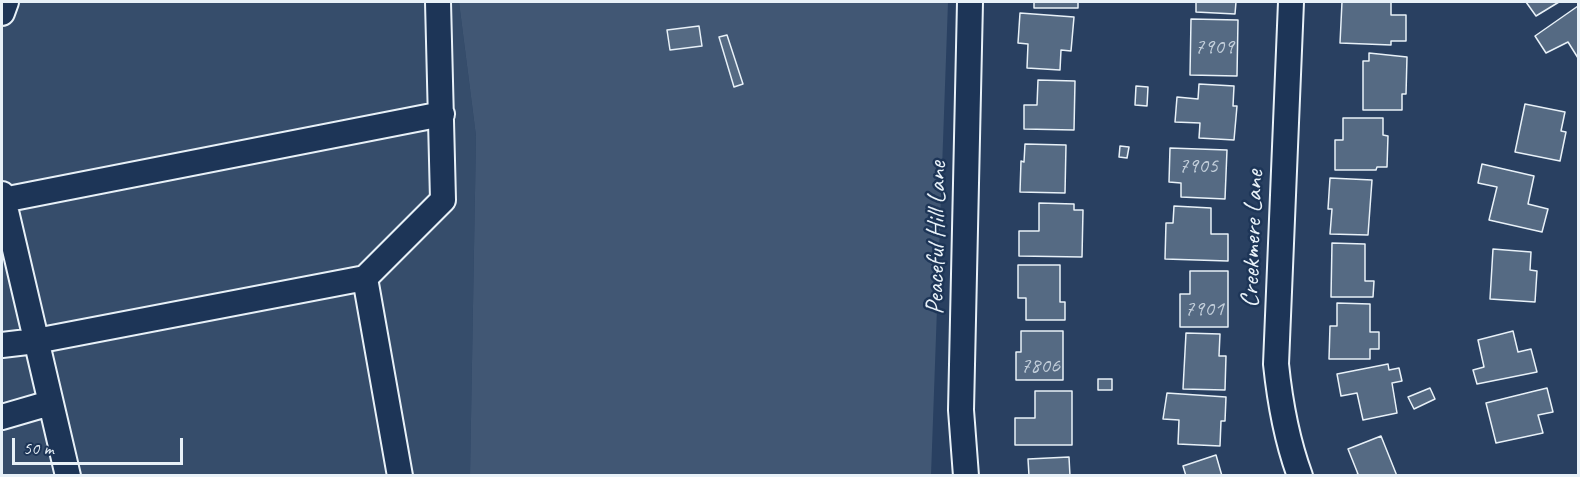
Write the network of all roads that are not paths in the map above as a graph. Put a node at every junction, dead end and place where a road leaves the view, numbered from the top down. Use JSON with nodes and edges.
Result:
{"nodes":[{"id":1,"x":6,"y":2,"type":"edge"},
{"id":2,"x":438,"y":2,"type":"edge"},
{"id":3,"x":970,"y":2,"type":"edge"},
{"id":4,"x":1291,"y":2,"type":"edge"},
{"id":5,"x":2,"y":13,"type":"edge"},
{"id":6,"x":442,"y":114,"type":"junction"},
{"id":7,"x":2,"y":197,"type":"edge"},
{"id":8,"x":365,"y":278,"type":"junction"},
{"id":9,"x":36,"y":341,"type":"junction"},
{"id":10,"x":2,"y":345,"type":"edge"},
{"id":11,"x":50,"y":403,"type":"junction"},
{"id":12,"x":2,"y":417,"type":"edge"},
{"id":13,"x":69,"y":476,"type":"edge"},
{"id":14,"x":400,"y":476,"type":"edge"},
{"id":15,"x":966,"y":476,"type":"edge"},
{"id":16,"x":1300,"y":476,"type":"edge"}],
"edges":[{"from":1,"to":5,"type":"street"},
{"from":2,"to":6,"type":"street"},
{"from":3,"to":15,"type":"street","name":"Peaceful Hill Lane"},
{"from":4,"to":16,"type":"street","name":"Creekmere Lane"},
{"from":6,"to":7,"type":"street"},
{"from":6,"to":8,"type":"street"},
{"from":7,"to":9,"type":"street"},
{"from":8,"to":9,"type":"street"},
{"from":8,"to":14,"type":"street"},
{"from":9,"to":10,"type":"street"},
{"from":9,"to":11,"type":"street"},
{"from":11,"to":12,"type":"street"},
{"from":11,"to":13,"type":"street"}]}
